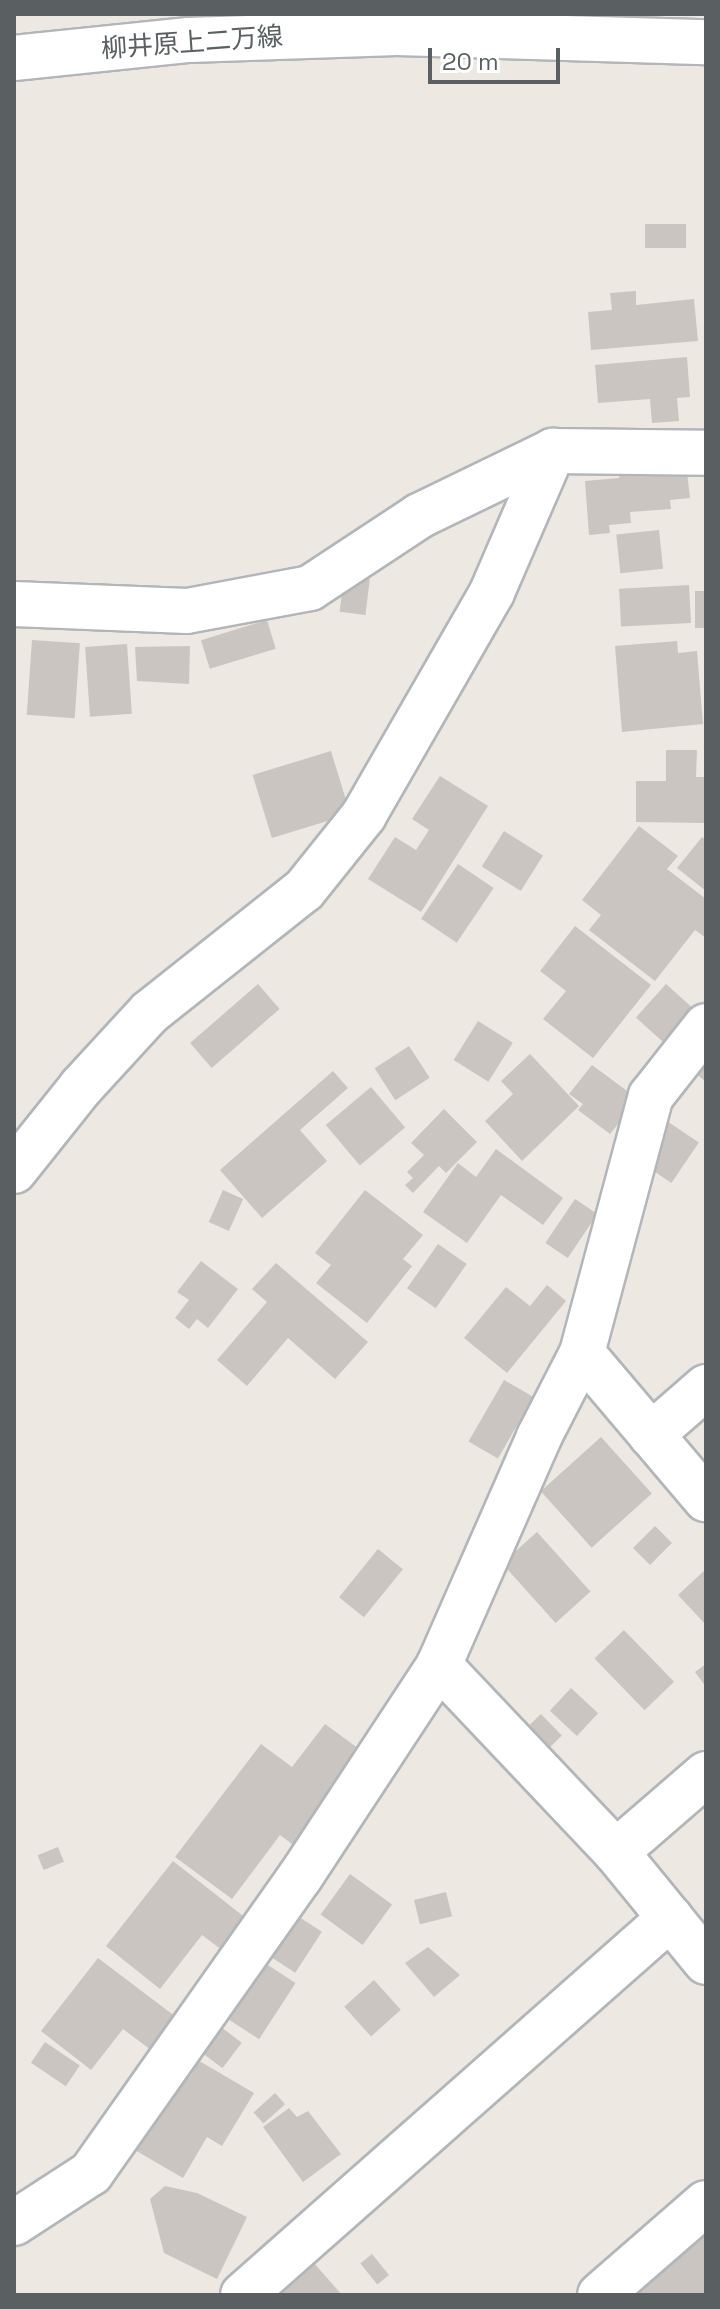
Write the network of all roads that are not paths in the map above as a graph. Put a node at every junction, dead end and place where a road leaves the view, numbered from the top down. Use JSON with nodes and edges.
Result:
{"nodes":[{"id":1,"x":706,"y":42,"type":"edge"},
{"id":2,"x":14,"y":58,"type":"edge"},
{"id":3,"x":553,"y":451,"type":"junction"},
{"id":4,"x":706,"y":453,"type":"edge"},
{"id":5,"x":14,"y":604,"type":"edge"},
{"id":6,"x":706,"y":1026,"type":"edge"},
{"id":7,"x":14,"y":1171,"type":"edge"},
{"id":8,"x":582,"y":1353,"type":"junction"},
{"id":9,"x":706,"y":1387,"type":"edge"},
{"id":10,"x":651,"y":1435,"type":"junction"},
{"id":11,"x":706,"y":1499,"type":"edge"},
{"id":12,"x":439,"y":1665,"type":"junction"},
{"id":13,"x":706,"y":1774,"type":"edge"},
{"id":14,"x":616,"y":1852,"type":"junction"},
{"id":15,"x":670,"y":1918,"type":"junction"},
{"id":16,"x":706,"y":1962,"type":"edge"},
{"id":17,"x":706,"y":2203,"type":"edge"},
{"id":18,"x":14,"y":2223,"type":"edge"},
{"id":19,"x":243,"y":2295,"type":"edge"},
{"id":20,"x":600,"y":2295,"type":"edge"}],
"edges":[{"from":1,"to":2,"type":"street","name":"柳井原上二万線"},
{"from":3,"to":4,"type":"street"},
{"from":3,"to":5,"type":"street"},
{"from":3,"to":7,"type":"street"},
{"from":6,"to":8,"type":"street"},
{"from":8,"to":10,"type":"street"},
{"from":8,"to":12,"type":"street"},
{"from":9,"to":10,"type":"street"},
{"from":10,"to":11,"type":"street"},
{"from":12,"to":14,"type":"street"},
{"from":12,"to":18,"type":"street"},
{"from":13,"to":14,"type":"street"},
{"from":14,"to":15,"type":"street"},
{"from":15,"to":16,"type":"street"},
{"from":15,"to":19,"type":"street"},
{"from":17,"to":20,"type":"street"}]}
